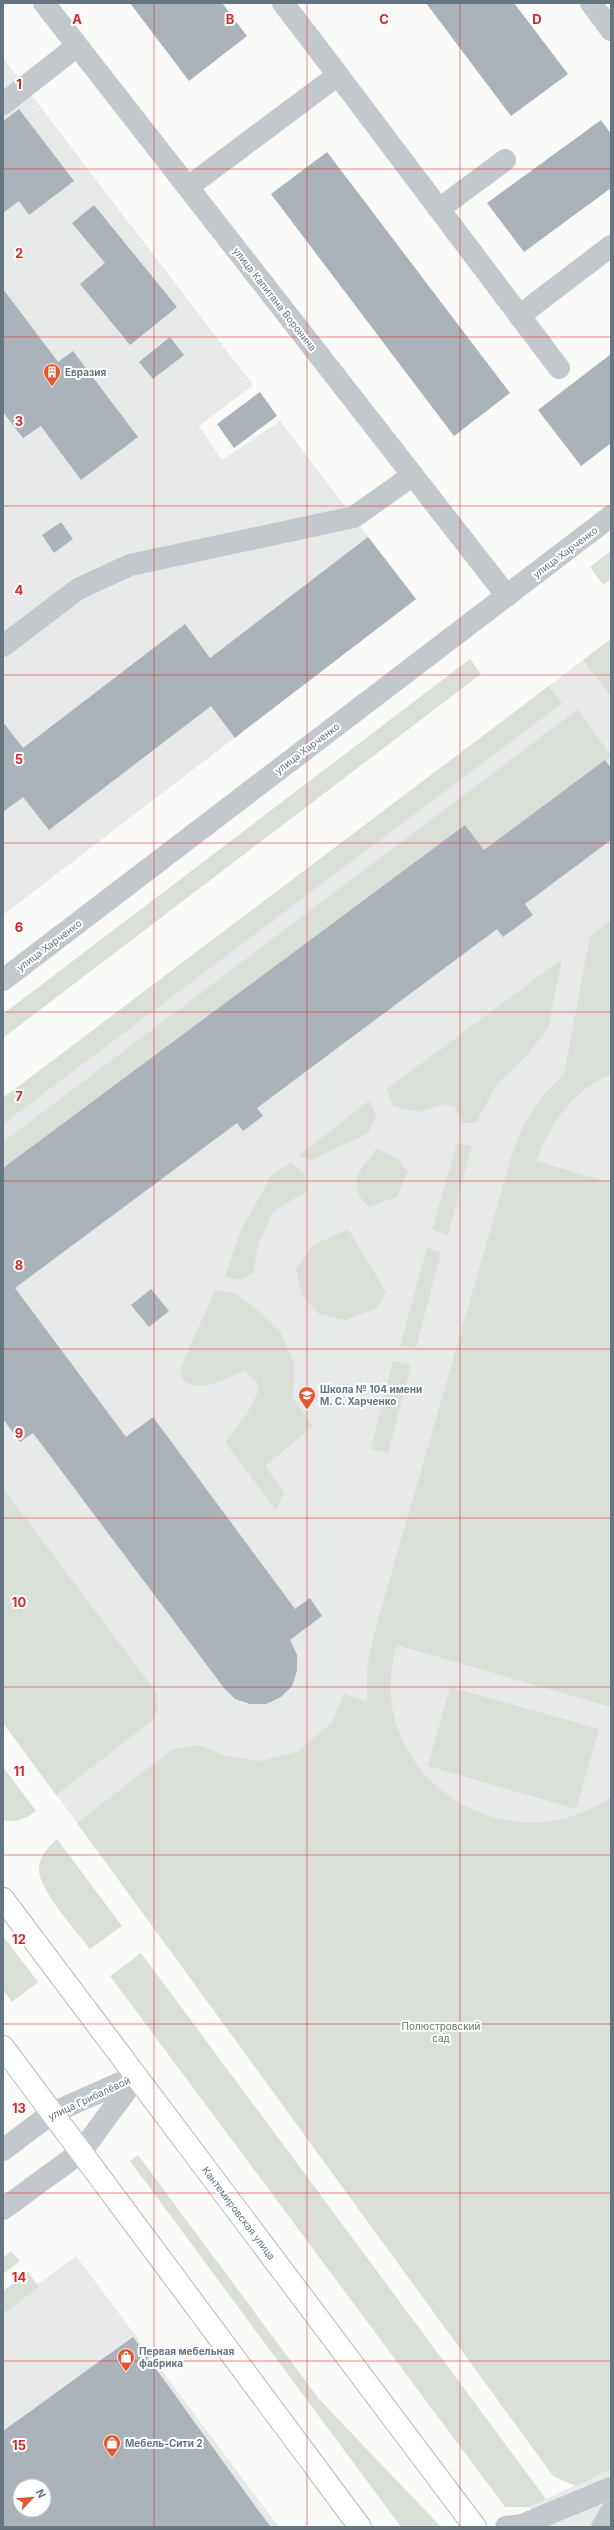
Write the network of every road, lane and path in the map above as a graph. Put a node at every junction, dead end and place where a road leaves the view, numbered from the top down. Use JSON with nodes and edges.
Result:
{"nodes":[{"id":1,"x":44,"y":3,"type":"edge"},
{"id":2,"x":283,"y":3,"type":"edge"},
{"id":3,"x":591,"y":3,"type":"edge"},
{"id":4,"x":611,"y":30,"type":"edge"},
{"id":5,"x":77,"y":46,"type":"junction"},
{"id":6,"x":338,"y":75,"type":"junction"},
{"id":7,"x":3,"y":104,"type":"edge"},
{"id":8,"x":505,"y":160,"type":"dead end"},
{"id":9,"x":188,"y":188,"type":"junction"},
{"id":10,"x":439,"y":209,"type":"junction"},
{"id":11,"x":611,"y":246,"type":"edge"},
{"id":12,"x":519,"y":316,"type":"junction"},
{"id":13,"x":559,"y":368,"type":"dead end"},
{"id":14,"x":413,"y":475,"type":"junction"},
{"id":15,"x":611,"y":516,"type":"edge"},
{"id":16,"x":507,"y":596,"type":"junction"},
{"id":17,"x":3,"y":646,"type":"edge"},
{"id":18,"x":3,"y":980,"type":"edge"},
{"id":19,"x":3,"y":1899,"type":"edge"},
{"id":20,"x":3,"y":2046,"type":"edge"},
{"id":21,"x":137,"y":2076,"type":"junction"},
{"id":22,"x":52,"y":2113,"type":"junction"},
{"id":23,"x":3,"y":2150,"type":"edge"},
{"id":24,"x":81,"y":2152,"type":"junction"},
{"id":25,"x":3,"y":2210,"type":"edge"},
{"id":26,"x":611,"y":2488,"type":"edge"},
{"id":27,"x":611,"y":2512,"type":"edge"},
{"id":28,"x":360,"y":2527,"type":"edge"},
{"id":29,"x":475,"y":2527,"type":"edge"},
{"id":30,"x":506,"y":2527,"type":"edge"},
{"id":31,"x":602,"y":2527,"type":"edge"}],
"edges":[{"from":1,"to":5,"type":"street","name":"улица Капитана Воронина"},
{"from":2,"to":6,"type":"street"},
{"from":3,"to":4,"type":"street"},
{"from":5,"to":7,"type":"street"},
{"from":5,"to":9,"type":"street","name":"улица Капитана Воронина"},
{"from":6,"to":9,"type":"street"},
{"from":6,"to":10,"type":"street"},
{"from":8,"to":10,"type":"street"},
{"from":9,"to":14,"type":"street","name":"улица Капитана Воронина"},
{"from":10,"to":12,"type":"street"},
{"from":11,"to":12,"type":"street"},
{"from":12,"to":13,"type":"street"},
{"from":14,"to":16,"type":"street","name":"улица Капитана Воронина"},
{"from":14,"to":17,"type":"street"},
{"from":15,"to":16,"type":"street","name":"улица Харченко"},
{"from":16,"to":18,"type":"street","name":"улица Харченко"},
{"from":19,"to":21,"type":"main road","name":"Кантемировская улица"},
{"from":20,"to":22,"type":"main road"},
{"from":21,"to":22,"type":"street","name":"улица Грибалёвой"},
{"from":21,"to":24,"type":"street","name":"улица Грибалёвой"},
{"from":21,"to":29,"type":"main road","name":"Кантемировская улица"},
{"from":22,"to":23,"type":"street","name":"улица Грибалёвой"},
{"from":22,"to":24,"type":"main road"},
{"from":24,"to":25,"type":"street","name":"улица Грибалёвой"},
{"from":24,"to":28,"type":"main road"},
{"from":26,"to":30,"type":"street"},
{"from":27,"to":31,"type":"street"}]}
